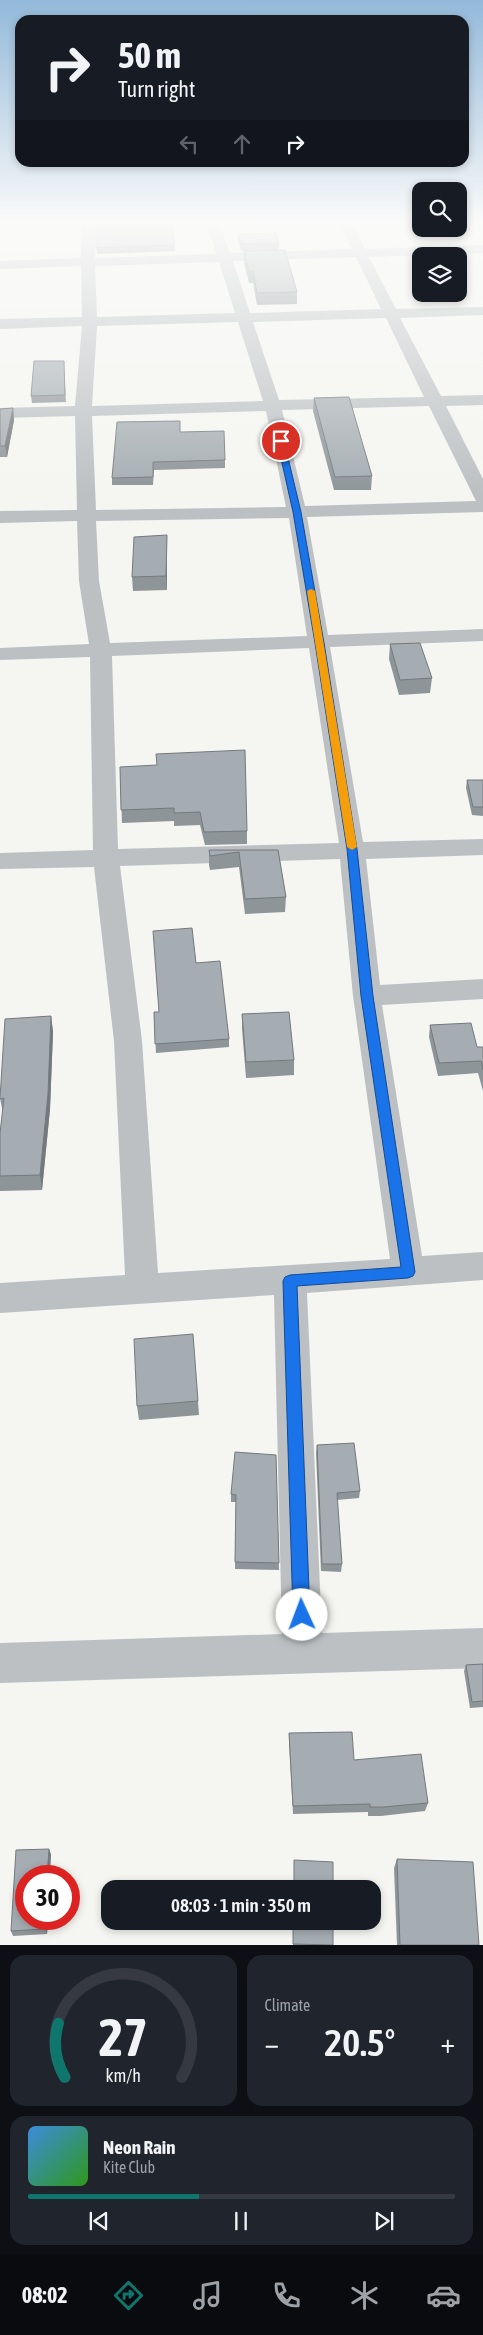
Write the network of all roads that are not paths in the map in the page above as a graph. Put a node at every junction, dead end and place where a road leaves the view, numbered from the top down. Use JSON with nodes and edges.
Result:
{"nodes":[{"id":1,"x":90,"y":313,"type":"edge"},
{"id":2,"x":243,"y":313,"type":"edge"},
{"id":3,"x":429,"y":313,"type":"edge"},
{"id":4,"x":391,"y":314,"type":"junction"},
{"id":5,"x":245,"y":319,"type":"junction"},
{"id":6,"x":90,"y":323,"type":"junction"},
{"id":7,"x":0,"y":324,"type":"edge"},
{"id":8,"x":483,"y":400,"type":"edge"},
{"id":9,"x":436,"y":402,"type":"junction"},
{"id":10,"x":273,"y":406,"type":"junction"},
{"id":11,"x":83,"y":412,"type":"junction"},
{"id":12,"x":0,"y":413,"type":"edge"},
{"id":13,"x":483,"y":497,"type":"edge"},
{"id":14,"x":483,"y":506,"type":"edge"},
{"id":15,"x":297,"y":512,"type":"junction"},
{"id":16,"x":88,"y":516,"type":"junction"},
{"id":17,"x":0,"y":517,"type":"edge"},
{"id":18,"x":483,"y":636,"type":"edge"},
{"id":19,"x":320,"y":643,"type":"junction"},
{"id":20,"x":101,"y":650,"type":"junction"},
{"id":21,"x":0,"y":654,"type":"edge"},
{"id":22,"x":483,"y":847,"type":"edge"},
{"id":23,"x":352,"y":849,"type":"junction"},
{"id":24,"x":106,"y":858,"type":"junction"},
{"id":25,"x":0,"y":861,"type":"edge"},
{"id":26,"x":483,"y":989,"type":"edge"},
{"id":27,"x":367,"y":996,"type":"junction"},
{"id":28,"x":483,"y":1266,"type":"edge"},
{"id":29,"x":408,"y":1272,"type":"junction"},
{"id":30,"x":290,"y":1281,"type":"junction"},
{"id":31,"x":142,"y":1288,"type":"junction"},
{"id":32,"x":0,"y":1298,"type":"edge"},
{"id":33,"x":483,"y":1648,"type":"edge"},
{"id":34,"x":303,"y":1654,"type":"junction"},
{"id":35,"x":0,"y":1663,"type":"edge"}],
"edges":[{"from":1,"to":6,"type":"street"},
{"from":2,"to":5,"type":"street"},
{"from":3,"to":4,"type":"street"},
{"from":4,"to":5,"type":"street"},
{"from":4,"to":9,"type":"street"},
{"from":5,"to":6,"type":"street"},
{"from":5,"to":10,"type":"street"},
{"from":6,"to":7,"type":"street"},
{"from":6,"to":11,"type":"street"},
{"from":8,"to":9,"type":"street"},
{"from":9,"to":10,"type":"street"},
{"from":9,"to":13,"type":"street"},
{"from":10,"to":11,"type":"street"},
{"from":10,"to":15,"type":"street"},
{"from":11,"to":12,"type":"street"},
{"from":11,"to":16,"type":"street"},
{"from":14,"to":15,"type":"street"},
{"from":15,"to":16,"type":"street"},
{"from":15,"to":19,"type":"street"},
{"from":16,"to":17,"type":"street"},
{"from":16,"to":20,"type":"street"},
{"from":18,"to":19,"type":"street"},
{"from":19,"to":20,"type":"street"},
{"from":19,"to":23,"type":"street"},
{"from":20,"to":21,"type":"street"},
{"from":20,"to":24,"type":"street"},
{"from":22,"to":23,"type":"street"},
{"from":23,"to":24,"type":"street"},
{"from":23,"to":27,"type":"street"},
{"from":24,"to":25,"type":"street"},
{"from":24,"to":31,"type":"street"},
{"from":26,"to":27,"type":"street"},
{"from":27,"to":29,"type":"street"},
{"from":28,"to":29,"type":"street"},
{"from":29,"to":30,"type":"street"},
{"from":30,"to":31,"type":"street"},
{"from":30,"to":34,"type":"street"},
{"from":31,"to":32,"type":"street"},
{"from":33,"to":34,"type":"street"},
{"from":34,"to":35,"type":"street"}]}
